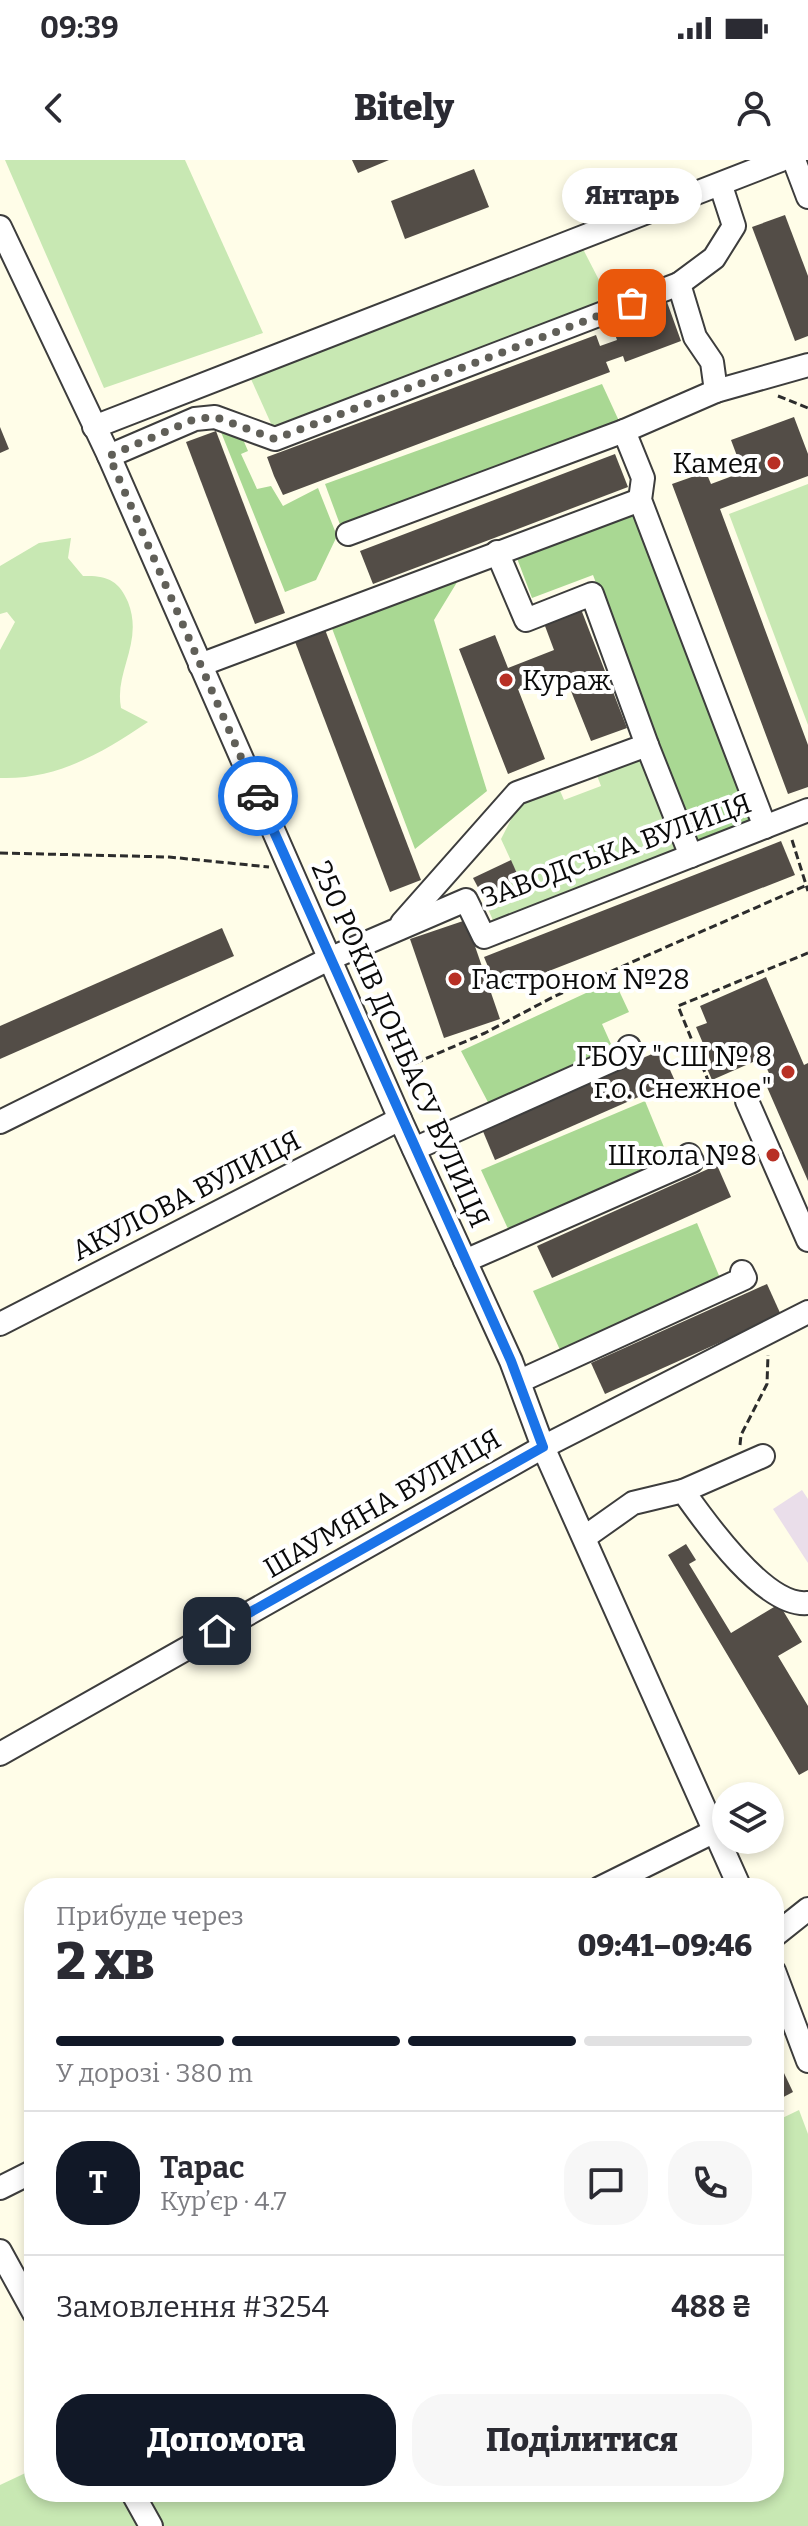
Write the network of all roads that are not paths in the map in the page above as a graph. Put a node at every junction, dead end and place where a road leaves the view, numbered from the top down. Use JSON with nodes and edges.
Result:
{"nodes":[{"id":1,"x":794,"y":160,"type":"edge"},
{"id":2,"x":771,"y":162,"type":"edge"},
{"id":3,"x":721,"y":186,"type":"junction"},
{"id":4,"x":808,"y":197,"type":"edge"},
{"id":5,"x":0,"y":227,"type":"edge"},
{"id":6,"x":679,"y":284,"type":"junction"},
{"id":7,"x":712,"y":362,"type":"junction"},
{"id":8,"x":808,"y":365,"type":"edge"},
{"id":9,"x":742,"y":382,"type":"junction"},
{"id":10,"x":716,"y":391,"type":"junction"},
{"id":11,"x":94,"y":427,"type":"junction"},
{"id":12,"x":624,"y":431,"type":"junction"},
{"id":13,"x":109,"y":456,"type":"junction"},
{"id":14,"x":640,"y":500,"type":"junction"},
{"id":15,"x":348,"y":534,"type":"dead end"},
{"id":16,"x":497,"y":552,"type":"junction"},
{"id":17,"x":200,"y":665,"type":"junction"},
{"id":18,"x":647,"y":745,"type":"junction"},
{"id":19,"x":808,"y":810,"type":"edge"},
{"id":20,"x":775,"y":823,"type":"junction"},
{"id":21,"x":691,"y":856,"type":"junction"},
{"id":22,"x":396,"y":930,"type":"junction"},
{"id":23,"x":329,"y":959,"type":"junction"},
{"id":24,"x":629,"y":1047,"type":"dead end"},
{"id":25,"x":747,"y":1101,"type":"road end"},
{"id":26,"x":400,"y":1119,"type":"junction"},
{"id":27,"x":0,"y":1122,"type":"edge"},
{"id":28,"x":414,"y":1149,"type":"junction"},
{"id":29,"x":689,"y":1155,"type":"dead end"},
{"id":30,"x":808,"y":1240,"type":"edge"},
{"id":31,"x":465,"y":1261,"type":"junction"},
{"id":32,"x":742,"y":1272,"type":"dead end"},
{"id":33,"x":808,"y":1312,"type":"edge"},
{"id":34,"x":0,"y":1324,"type":"edge"},
{"id":35,"x":520,"y":1381,"type":"junction"},
{"id":36,"x":543,"y":1447,"type":"junction"},
{"id":37,"x":763,"y":1456,"type":"dead end"},
{"id":38,"x":683,"y":1491,"type":"junction"},
{"id":39,"x":585,"y":1537,"type":"junction"},
{"id":40,"x":808,"y":1603,"type":"edge"},
{"id":41,"x":0,"y":1754,"type":"edge"},
{"id":42,"x":712,"y":1824,"type":"edge"},
{"id":43,"x":712,"y":1832,"type":"edge"},
{"id":44,"x":725,"y":1854,"type":"edge"},
{"id":45,"x":620,"y":1878,"type":"edge"},
{"id":46,"x":736,"y":1878,"type":"edge"},
{"id":47,"x":808,"y":1909,"type":"edge"},
{"id":48,"x":784,"y":1928,"type":"edge"},
{"id":49,"x":784,"y":1997,"type":"edge"},
{"id":50,"x":808,"y":2061,"type":"edge"},
{"id":51,"x":24,"y":2176,"type":"edge"},
{"id":52,"x":0,"y":2188,"type":"edge"},
{"id":53,"x":0,"y":2251,"type":"edge"},
{"id":54,"x":24,"y":2295,"type":"edge"},
{"id":55,"x":138,"y":2502,"type":"edge"},
{"id":56,"x":151,"y":2526,"type":"edge"}],
"edges":[{"from":1,"to":4,"type":"street"},
{"from":2,"to":3,"type":"street"},
{"from":3,"to":6,"type":"street"},
{"from":3,"to":11,"type":"street"},
{"from":5,"to":11,"type":"street","name":"250 РОКІВ ДОНБАСУ ВУЛИЦЯ"},
{"from":6,"to":7,"type":"street"},
{"from":6,"to":13,"type":"street"},
{"from":7,"to":9,"type":"street"},
{"from":7,"to":10,"type":"street"},
{"from":8,"to":9,"type":"street"},
{"from":9,"to":10,"type":"street"},
{"from":10,"to":12,"type":"street"},
{"from":11,"to":13,"type":"street","name":"250 РОКІВ ДОНБАСУ ВУЛИЦЯ"},
{"from":12,"to":14,"type":"street"},
{"from":12,"to":15,"type":"street"},
{"from":13,"to":17,"type":"street","name":"250 РОКІВ ДОНБАСУ ВУЛИЦЯ"},
{"from":14,"to":16,"type":"street"},
{"from":14,"to":20,"type":"street"},
{"from":16,"to":17,"type":"street"},
{"from":16,"to":18,"type":"street"},
{"from":17,"to":23,"type":"street","name":"250 РОКІВ ДОНБАСУ ВУЛИЦЯ"},
{"from":18,"to":21,"type":"street"},
{"from":18,"to":22,"type":"street"},
{"from":19,"to":20,"type":"street","name":"ЗАВОДСЬКА ВУЛИЦЯ"},
{"from":20,"to":21,"type":"street","name":"ЗАВОДСЬКА ВУЛИЦЯ"},
{"from":21,"to":22,"type":"street","name":"ЗАВОДСЬКА ВУЛИЦЯ"},
{"from":22,"to":23,"type":"street","name":"ЗАВОДСЬКА ВУЛИЦЯ"},
{"from":23,"to":26,"type":"street","name":"250 РОКІВ ДОНБАСУ ВУЛИЦЯ"},
{"from":23,"to":27,"type":"street","name":"ЗАВОДСЬКА ВУЛИЦЯ"},
{"from":24,"to":28,"type":"street"},
{"from":25,"to":30,"type":"street"},
{"from":26,"to":28,"type":"street","name":"250 РОКІВ ДОНБАСУ ВУЛИЦЯ"},
{"from":26,"to":34,"type":"street","name":"АКУЛОВА ВУЛИЦЯ"},
{"from":28,"to":31,"type":"street","name":"250 РОКІВ ДОНБАСУ ВУЛИЦЯ"},
{"from":29,"to":31,"type":"street"},
{"from":31,"to":35,"type":"street","name":"250 РОКІВ ДОНБАСУ ВУЛИЦЯ"},
{"from":32,"to":35,"type":"street"},
{"from":33,"to":36,"type":"street","name":"ШАУМЯНА ВУЛИЦЯ"},
{"from":35,"to":36,"type":"street","name":"250 РОКІВ ДОНБАСУ ВУЛИЦЯ"},
{"from":36,"to":39,"type":"street","name":"250 РОКІВ ДОНБАСУ ВУЛИЦЯ"},
{"from":36,"to":41,"type":"street","name":"ШАУМЯНА ВУЛИЦЯ"},
{"from":37,"to":38,"type":"street"},
{"from":38,"to":39,"type":"street"},
{"from":38,"to":40,"type":"street"},
{"from":39,"to":42,"type":"street","name":"250 РОКІВ ДОНБАСУ ВУЛИЦЯ"},
{"from":43,"to":45,"type":"street"},
{"from":44,"to":46,"type":"street","name":"250 РОКІВ ДОНБАСУ ВУЛИЦЯ"},
{"from":47,"to":48,"type":"street"},
{"from":49,"to":50,"type":"street"},
{"from":51,"to":52,"type":"street"},
{"from":53,"to":54,"type":"street"},
{"from":55,"to":56,"type":"street"}]}
